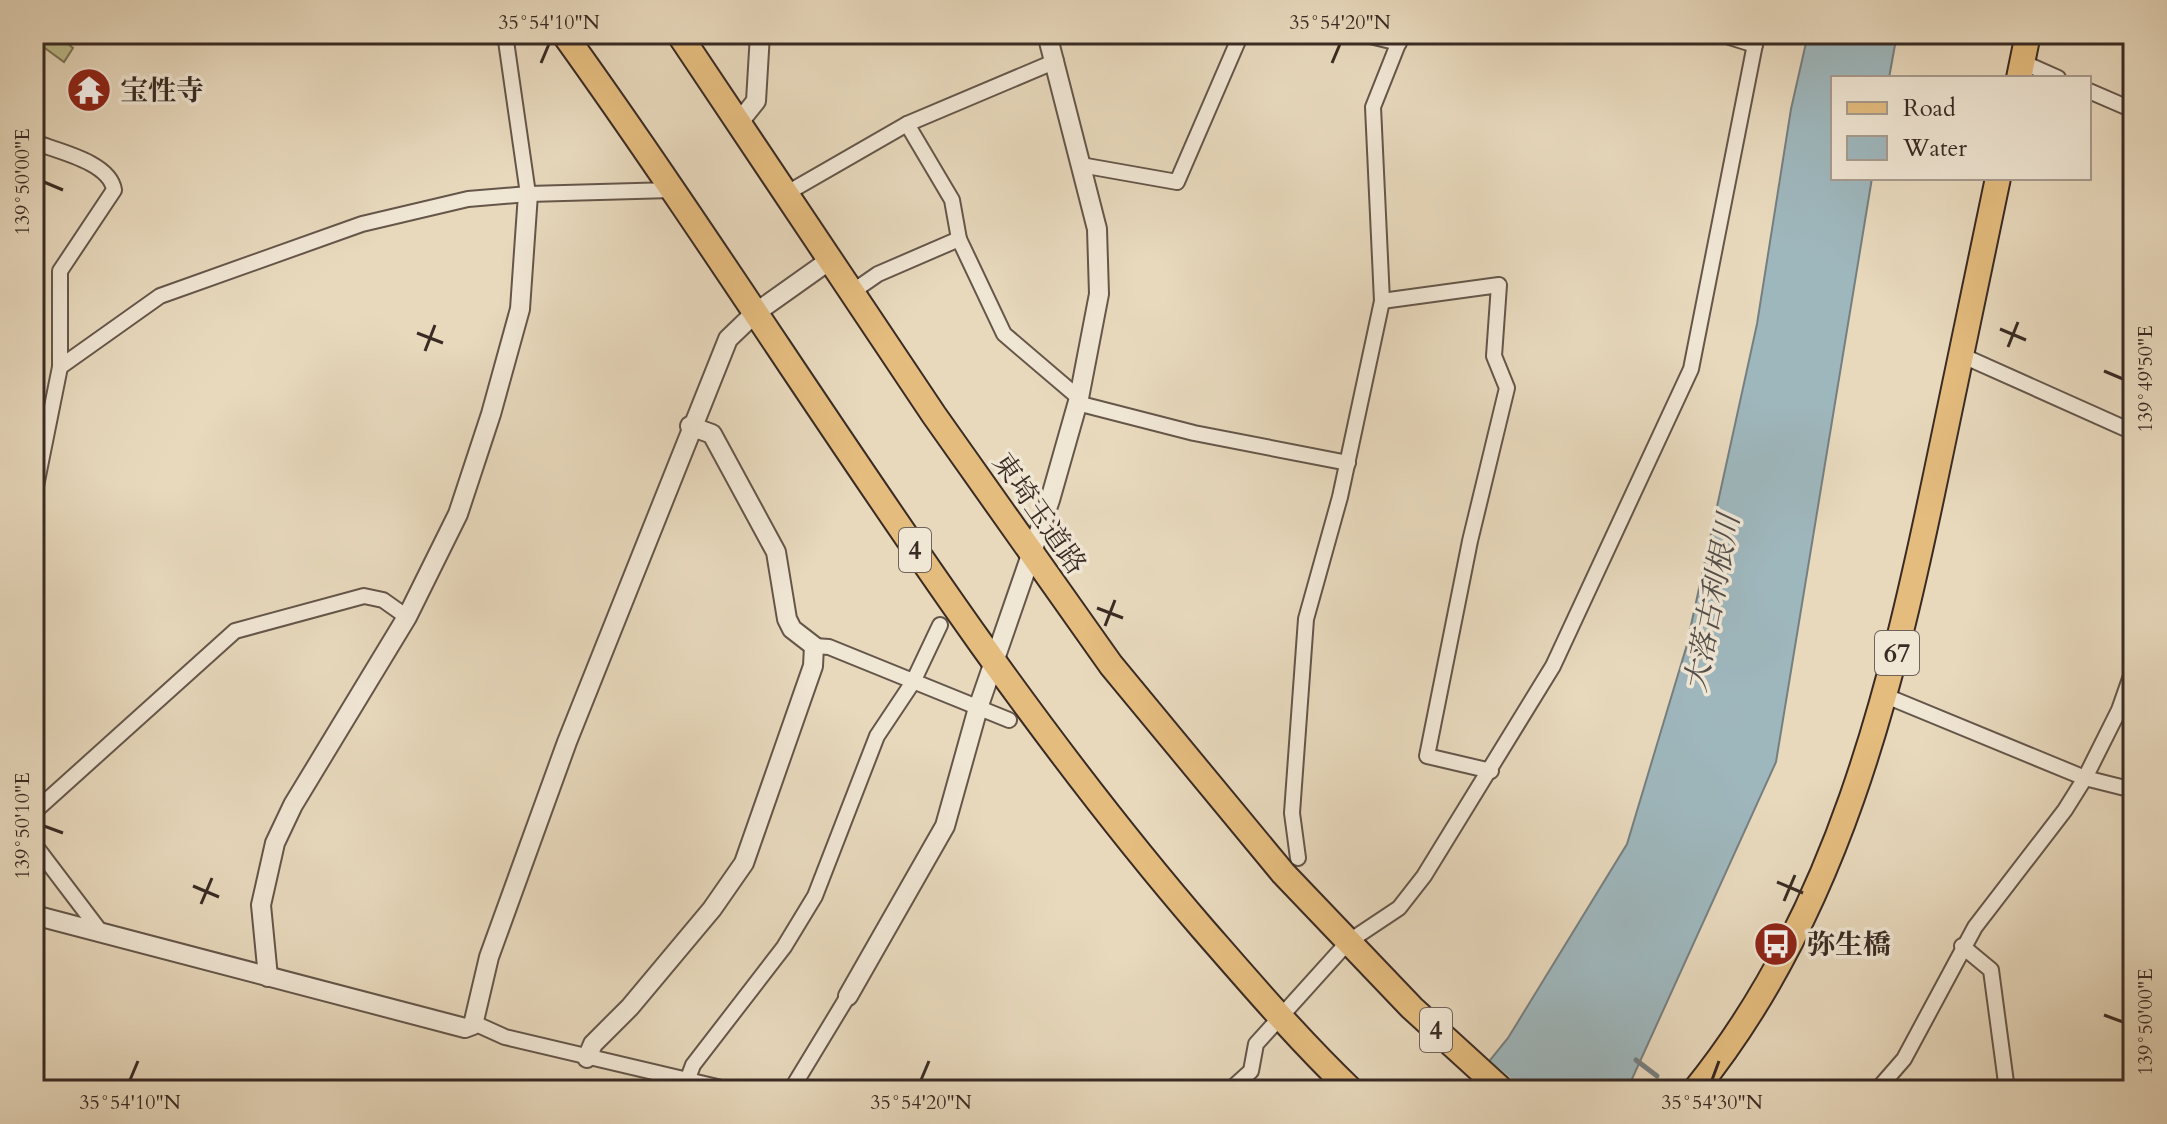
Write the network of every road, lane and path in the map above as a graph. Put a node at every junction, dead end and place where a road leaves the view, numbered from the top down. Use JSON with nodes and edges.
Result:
{"nodes":[{"id":1,"x":505,"y":34,"type":"edge"},
{"id":2,"x":564,"y":34,"type":"edge"},
{"id":3,"x":679,"y":34,"type":"edge"},
{"id":4,"x":760,"y":34,"type":"edge"},
{"id":5,"x":1047,"y":34,"type":"edge"},
{"id":6,"x":1241,"y":34,"type":"edge"},
{"id":7,"x":1362,"y":34,"type":"edge"},
{"id":8,"x":1720,"y":34,"type":"edge"},
{"id":9,"x":2028,"y":34,"type":"edge"},
{"id":10,"x":1401,"y":38,"type":"edge"},
{"id":11,"x":1756,"y":40,"type":"edge"},
{"id":12,"x":1056,"y":61,"type":"junction"},
{"id":13,"x":2021,"y":70,"type":"edge"},
{"id":14,"x":2049,"y":76,"type":"edge"},
{"id":15,"x":2091,"y":92,"type":"edge"},
{"id":16,"x":2133,"y":110,"type":"edge"},
{"id":17,"x":740,"y":121,"type":"junction"},
{"id":18,"x":907,"y":124,"type":"junction"},
{"id":19,"x":34,"y":142,"type":"edge"},
{"id":20,"x":1081,"y":165,"type":"junction"},
{"id":21,"x":1998,"y":180,"type":"edge"},
{"id":22,"x":672,"y":190,"type":"junction"},
{"id":23,"x":787,"y":193,"type":"junction"},
{"id":24,"x":528,"y":194,"type":"junction"},
{"id":25,"x":959,"y":239,"type":"junction"},
{"id":26,"x":830,"y":260,"type":"junction"},
{"id":27,"x":852,"y":292,"type":"junction"},
{"id":28,"x":1382,"y":301,"type":"junction"},
{"id":29,"x":754,"y":314,"type":"junction"},
{"id":30,"x":1961,"y":355,"type":"junction"},
{"id":31,"x":60,"y":367,"type":"junction"},
{"id":32,"x":1078,"y":400,"type":"junction"},
{"id":33,"x":690,"y":426,"type":"junction"},
{"id":34,"x":2133,"y":432,"type":"edge"},
{"id":35,"x":1348,"y":463,"type":"junction"},
{"id":36,"x":34,"y":496,"type":"edge"},
{"id":37,"x":1031,"y":553,"type":"junction"},
{"id":38,"x":407,"y":617,"type":"junction"},
{"id":39,"x":940,"y":625,"type":"dead end"},
{"id":40,"x":814,"y":646,"type":"junction"},
{"id":41,"x":993,"y":664,"type":"junction"},
{"id":42,"x":2133,"y":670,"type":"edge"},
{"id":43,"x":913,"y":682,"type":"junction"},
{"id":44,"x":1886,"y":696,"type":"junction"},
{"id":45,"x":978,"y":708,"type":"junction"},
{"id":46,"x":1009,"y":720,"type":"dead end"},
{"id":47,"x":1491,"y":771,"type":"junction"},
{"id":48,"x":2085,"y":778,"type":"junction"},
{"id":49,"x":2133,"y":790,"type":"edge"},
{"id":50,"x":34,"y":812,"type":"edge"},
{"id":51,"x":34,"y":844,"type":"edge"},
{"id":52,"x":1298,"y":858,"type":"dead end"},
{"id":53,"x":34,"y":915,"type":"edge"},
{"id":54,"x":100,"y":931,"type":"junction"},
{"id":55,"x":1348,"y":942,"type":"junction"},
{"id":56,"x":1962,"y":946,"type":"junction"},
{"id":57,"x":268,"y":977,"type":"junction"},
{"id":58,"x":848,"y":996,"type":"joint"},
{"id":59,"x":1282,"y":1019,"type":"junction"},
{"id":60,"x":474,"y":1023,"type":"junction"},
{"id":61,"x":587,"y":1058,"type":"junction"},
{"id":62,"x":687,"y":1081,"type":"junction"},
{"id":63,"x":730,"y":1090,"type":"edge"},
{"id":64,"x":791,"y":1090,"type":"edge"},
{"id":65,"x":1230,"y":1090,"type":"edge"},
{"id":66,"x":1351,"y":1090,"type":"edge"},
{"id":67,"x":1502,"y":1090,"type":"edge"},
{"id":68,"x":1695,"y":1090,"type":"edge"},
{"id":69,"x":1877,"y":1090,"type":"edge"},
{"id":70,"x":2007,"y":1090,"type":"edge"}],
"edges":[{"from":1,"to":24,"type":"street"},
{"from":2,"to":22,"type":"main road","number":"4"},
{"from":3,"to":17,"type":"main road","name":"東埼玉道路","number":"4"},
{"from":4,"to":17,"type":"street"},
{"from":5,"to":12,"type":"street"},
{"from":6,"to":20,"type":"street"},
{"from":7,"to":10,"type":"street"},
{"from":8,"to":11,"type":"street"},
{"from":9,"to":13,"type":"main road"},
{"from":10,"to":28,"type":"street"},
{"from":11,"to":47,"type":"street"},
{"from":12,"to":18,"type":"street"},
{"from":12,"to":20,"type":"street"},
{"from":13,"to":14,"type":"street"},
{"from":15,"to":16,"type":"street"},
{"from":17,"to":23,"type":"main road","name":"東埼玉道路","number":"4"},
{"from":18,"to":23,"type":"street"},
{"from":18,"to":25,"type":"street"},
{"from":19,"to":31,"type":"street"},
{"from":20,"to":32,"type":"street"},
{"from":21,"to":30,"type":"main road","number":"67"},
{"from":22,"to":24,"type":"street"},
{"from":22,"to":29,"type":"main road","number":"4"},
{"from":23,"to":26,"type":"main road","name":"東埼玉道路","number":"4"},
{"from":24,"to":31,"type":"street"},
{"from":24,"to":38,"type":"street"},
{"from":25,"to":27,"type":"street"},
{"from":25,"to":32,"type":"street"},
{"from":26,"to":27,"type":"main road","name":"東埼玉道路","number":"4"},
{"from":26,"to":29,"type":"street"},
{"from":27,"to":37,"type":"main road","name":"東埼玉道路","number":"4"},
{"from":28,"to":35,"type":"street"},
{"from":28,"to":47,"type":"street"},
{"from":29,"to":33,"type":"street"},
{"from":29,"to":41,"type":"main road","number":"4"},
{"from":30,"to":34,"type":"street"},
{"from":30,"to":44,"type":"main road","number":"67"},
{"from":31,"to":36,"type":"street"},
{"from":32,"to":35,"type":"street"},
{"from":32,"to":37,"type":"street"},
{"from":33,"to":40,"type":"street"},
{"from":33,"to":60,"type":"street"},
{"from":35,"to":52,"type":"street"},
{"from":37,"to":41,"type":"street"},
{"from":37,"to":55,"type":"main road","name":"東埼玉道路","number":"4"},
{"from":38,"to":50,"type":"street"},
{"from":38,"to":57,"type":"street"},
{"from":39,"to":43,"type":"street"},
{"from":40,"to":43,"type":"street"},
{"from":40,"to":61,"type":"street"},
{"from":41,"to":45,"type":"street"},
{"from":41,"to":59,"type":"main road","number":"4"},
{"from":42,"to":48,"type":"street"},
{"from":43,"to":45,"type":"street"},
{"from":43,"to":62,"type":"street"},
{"from":44,"to":48,"type":"street"},
{"from":44,"to":68,"type":"main road","number":"67"},
{"from":45,"to":46,"type":"street"},
{"from":45,"to":58,"type":"street"},
{"from":47,"to":55,"type":"street"},
{"from":48,"to":49,"type":"street"},
{"from":48,"to":56,"type":"street"},
{"from":51,"to":54,"type":"street"},
{"from":53,"to":54,"type":"street"},
{"from":54,"to":57,"type":"street"},
{"from":55,"to":59,"type":"street"},
{"from":55,"to":67,"type":"main road","name":"東埼玉道路","number":"4"},
{"from":56,"to":69,"type":"street"},
{"from":56,"to":70,"type":"street"},
{"from":57,"to":60,"type":"street"},
{"from":58,"to":64,"type":"street"},
{"from":59,"to":65,"type":"street"},
{"from":59,"to":66,"type":"main road","number":"4"},
{"from":60,"to":61,"type":"street"},
{"from":61,"to":62,"type":"street"},
{"from":62,"to":63,"type":"street"}]}
